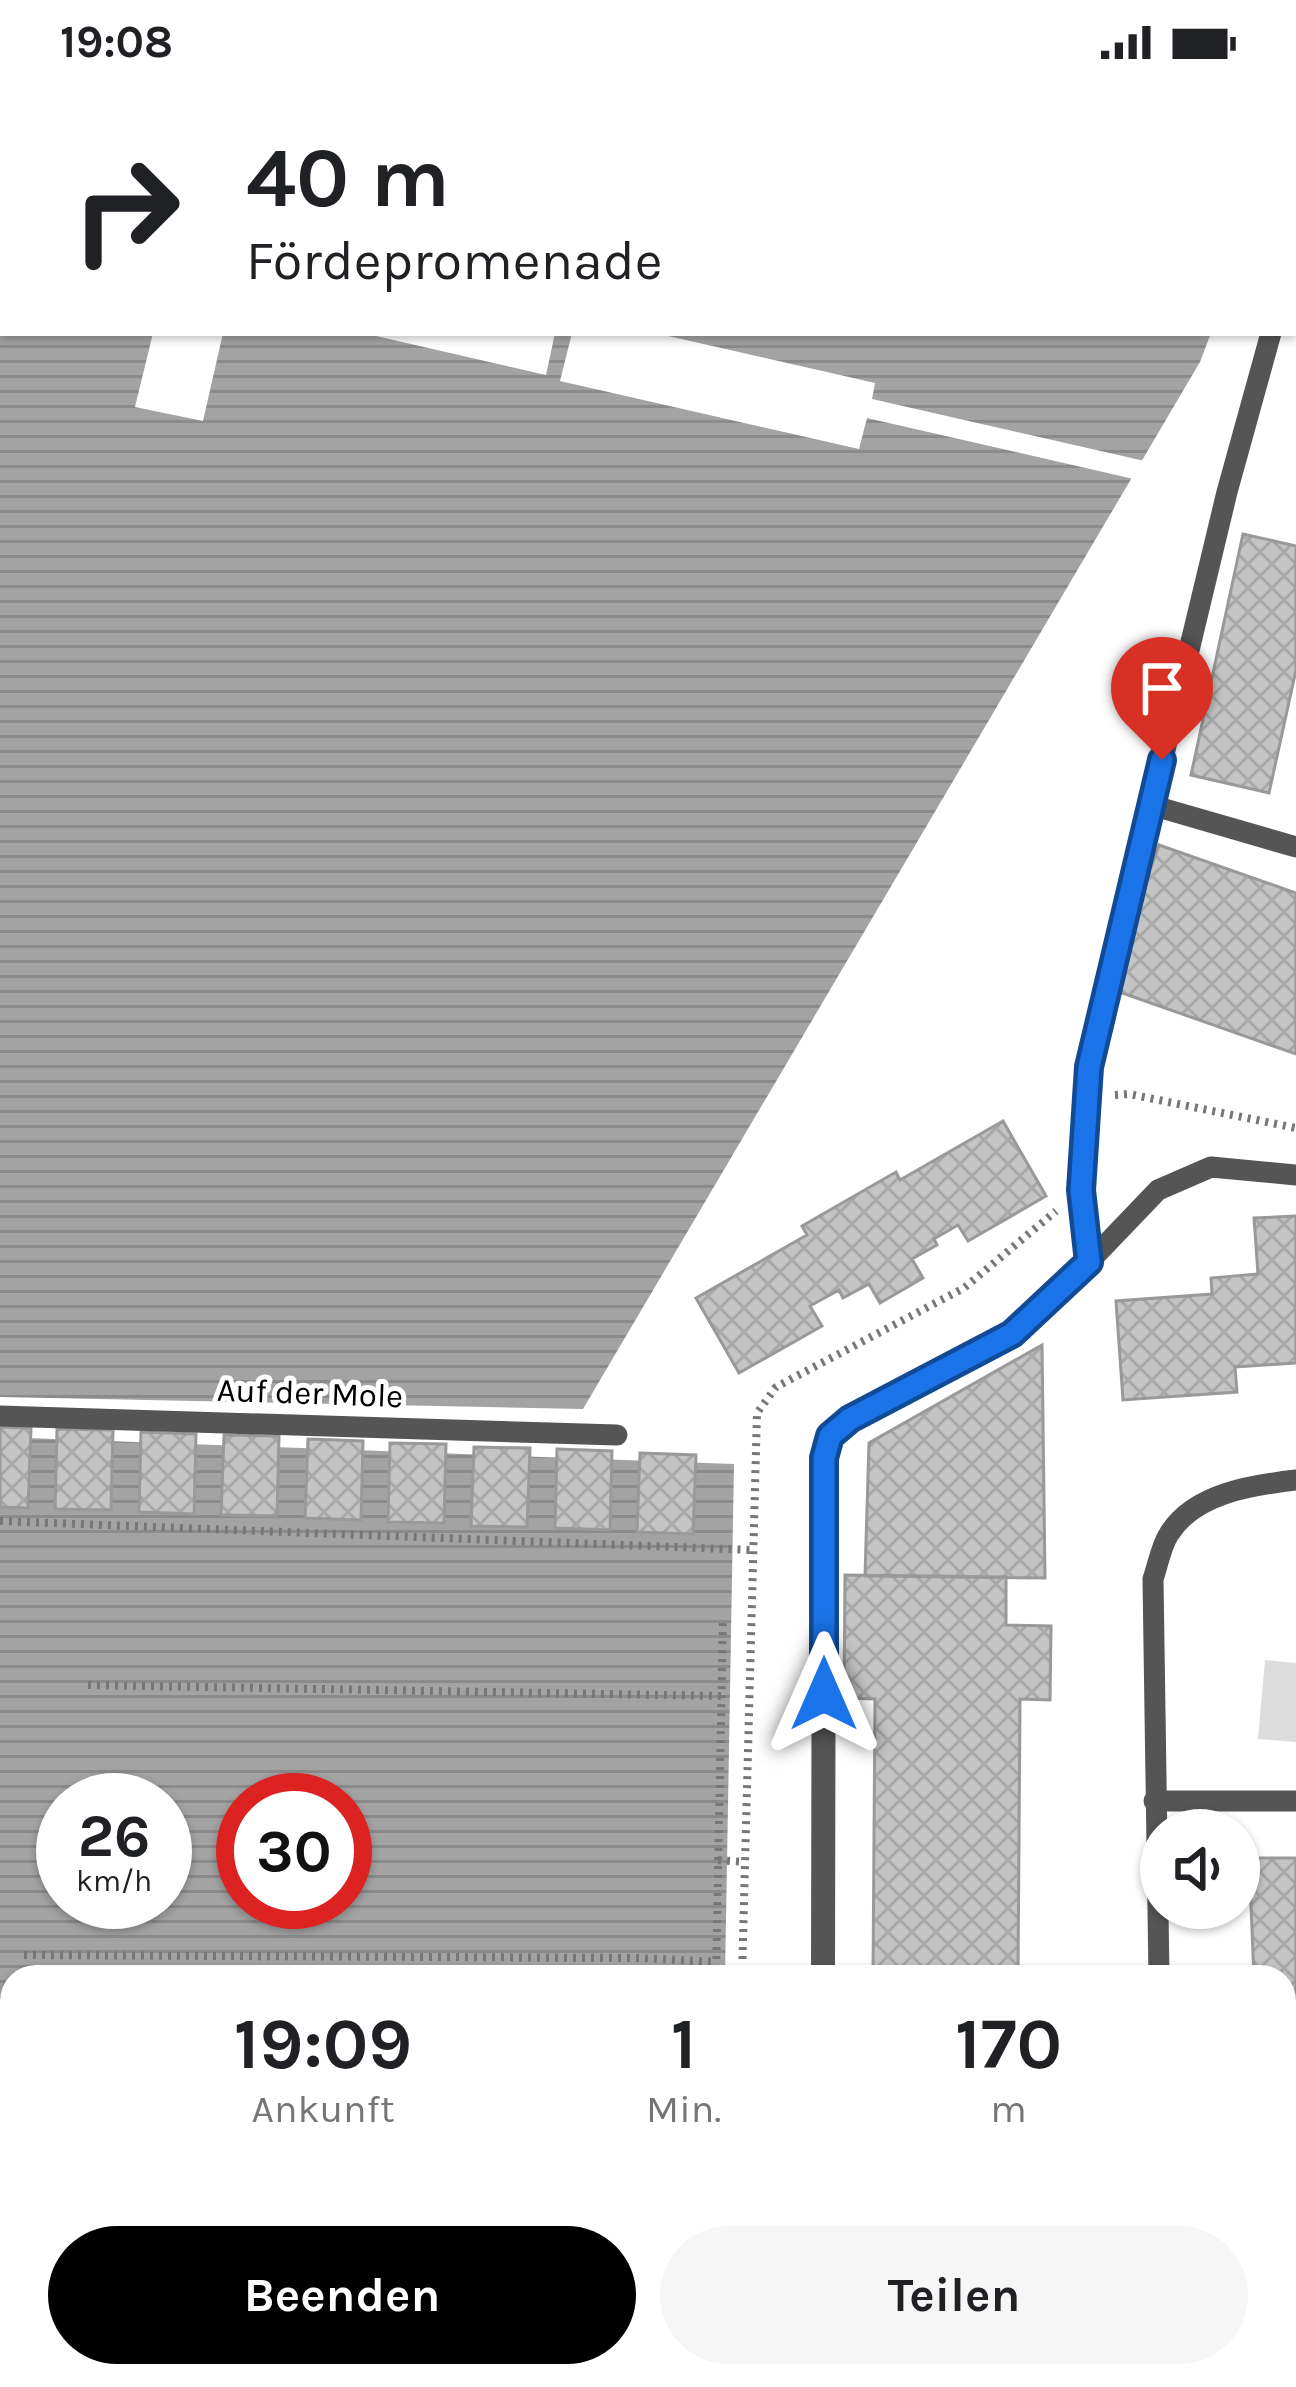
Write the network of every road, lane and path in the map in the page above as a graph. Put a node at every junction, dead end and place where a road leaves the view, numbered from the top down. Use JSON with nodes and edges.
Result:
{"nodes":[{"id":1,"x":1270,"y":336,"type":"edge"},
{"id":2,"x":1151,"y":805,"type":"junction"},
{"id":3,"x":1296,"y":848,"type":"edge"},
{"id":4,"x":1086,"y":1098,"type":"junction"},
{"id":5,"x":1296,"y":1128,"type":"edge"},
{"id":6,"x":1296,"y":1174,"type":"edge"},
{"id":7,"x":1089,"y":1262,"type":"junction"},
{"id":8,"x":0,"y":1416,"type":"edge"},
{"id":9,"x":617,"y":1435,"type":"dead end"},
{"id":10,"x":1296,"y":1480,"type":"edge"},
{"id":11,"x":0,"y":1521,"type":"edge"},
{"id":12,"x":752,"y":1550,"type":"dead end"},
{"id":13,"x":723,"y":1619,"type":"dead end"},
{"id":14,"x":88,"y":1685,"type":"dead end"},
{"id":15,"x":722,"y":1696,"type":"junction"},
{"id":16,"x":1154,"y":1801,"type":"junction"},
{"id":17,"x":1296,"y":1801,"type":"edge"},
{"id":18,"x":718,"y":1860,"type":"dead end"},
{"id":19,"x":744,"y":1862,"type":"dead end"},
{"id":20,"x":24,"y":1955,"type":"dead end"},
{"id":21,"x":716,"y":1962,"type":"joint"},
{"id":22,"x":823,"y":1965,"type":"edge"},
{"id":23,"x":1159,"y":1965,"type":"edge"}],
"edges":[{"from":1,"to":2,"type":"lane"},
{"from":2,"to":3,"type":"lane"},
{"from":2,"to":4,"type":"lane"},
{"from":4,"to":5,"type":"path"},
{"from":4,"to":7,"type":"lane"},
{"from":6,"to":7,"type":"lane"},
{"from":7,"to":22,"type":"street"},
{"from":8,"to":9,"type":"lane","name":"Auf der Mole"},
{"from":10,"to":16,"type":"lane"},
{"from":11,"to":12,"type":"path"},
{"from":13,"to":15,"type":"path"},
{"from":14,"to":15,"type":"path"},
{"from":15,"to":21,"type":"path"},
{"from":16,"to":17,"type":"lane"},
{"from":16,"to":23,"type":"lane"},
{"from":18,"to":19,"type":"path"},
{"from":20,"to":21,"type":"path"}]}
